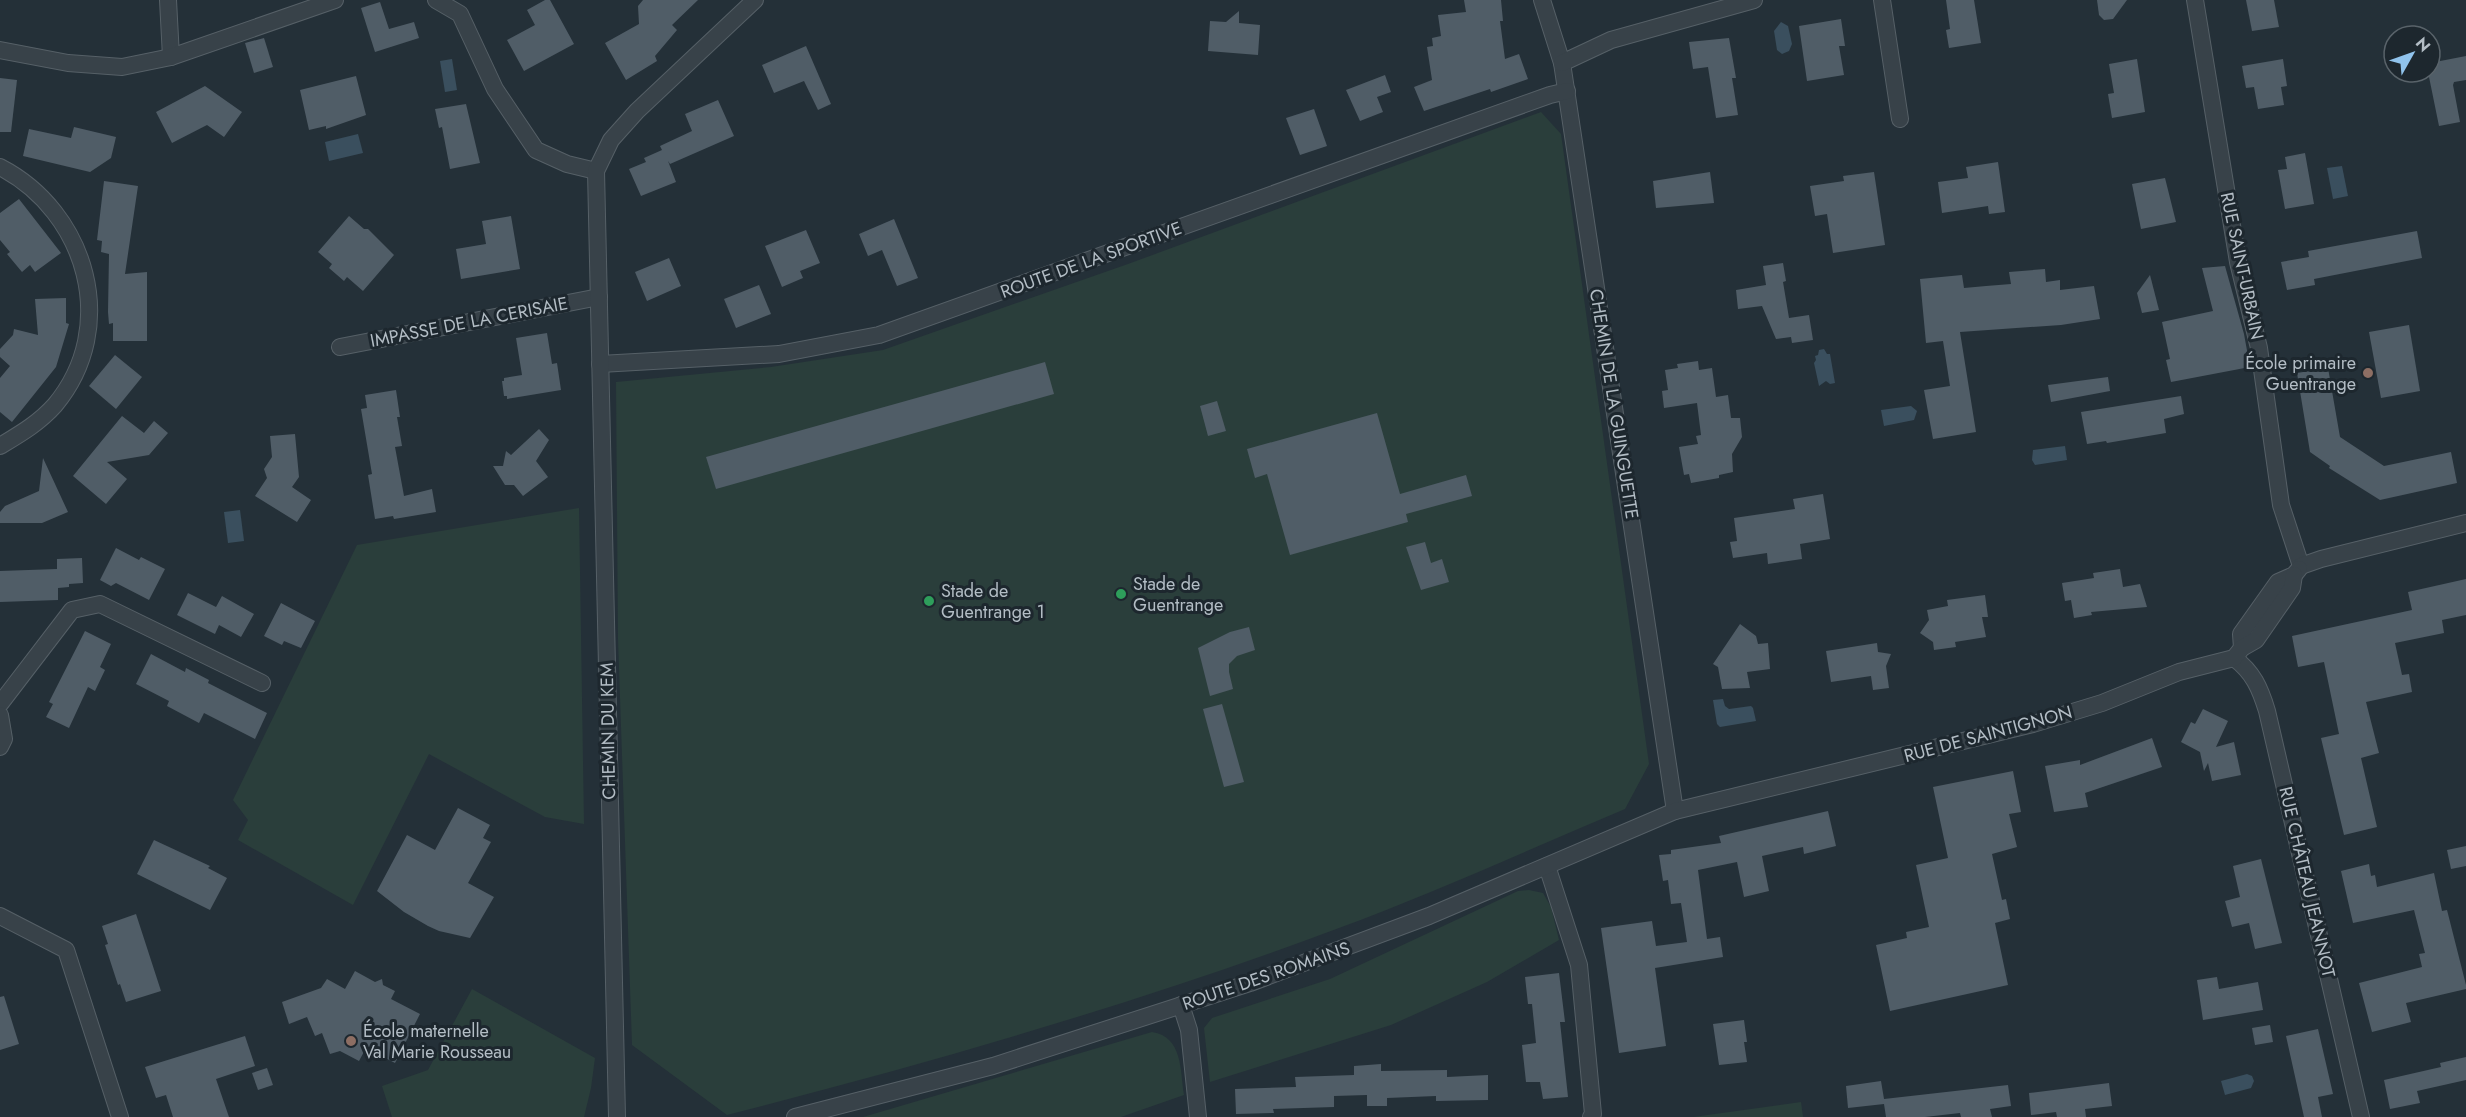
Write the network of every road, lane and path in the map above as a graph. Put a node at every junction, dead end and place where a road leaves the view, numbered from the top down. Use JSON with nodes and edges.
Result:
{"nodes":[{"id":1,"x":168,"y":0,"type":"edge"},
{"id":2,"x":335,"y":0,"type":"edge"},
{"id":3,"x":436,"y":0,"type":"edge"},
{"id":4,"x":755,"y":0,"type":"edge"},
{"id":5,"x":1542,"y":0,"type":"edge"},
{"id":6,"x":1754,"y":0,"type":"edge"},
{"id":7,"x":1882,"y":0,"type":"edge"},
{"id":8,"x":2195,"y":0,"type":"edge"},
{"id":9,"x":0,"y":50,"type":"edge"},
{"id":10,"x":171,"y":57,"type":"junction"},
{"id":11,"x":1563,"y":63,"type":"junction"},
{"id":12,"x":1567,"y":92,"type":"junction"},
{"id":13,"x":1900,"y":119,"type":"dead end"},
{"id":14,"x":0,"y":167,"type":"edge"},
{"id":15,"x":596,"y":171,"type":"junction"},
{"id":16,"x":599,"y":297,"type":"junction"},
{"id":17,"x":340,"y":347,"type":"dead end"},
{"id":18,"x":600,"y":364,"type":"junction"},
{"id":19,"x":0,"y":446,"type":"edge"},
{"id":20,"x":2466,"y":523,"type":"edge"},
{"id":21,"x":2297,"y":571,"type":"junction"},
{"id":22,"x":2238,"y":653,"type":"junction"},
{"id":23,"x":262,"y":683,"type":"dead end"},
{"id":24,"x":0,"y":704,"type":"edge"},
{"id":25,"x":0,"y":715,"type":"edge"},
{"id":26,"x":0,"y":747,"type":"edge"},
{"id":27,"x":1724,"y":797,"type":"joint"},
{"id":28,"x":1675,"y":811,"type":"junction"},
{"id":29,"x":1547,"y":866,"type":"junction"},
{"id":30,"x":0,"y":916,"type":"edge"},
{"id":31,"x":1182,"y":1005,"type":"junction"},
{"id":32,"x":617,"y":1097,"type":"junction"},
{"id":33,"x":120,"y":1117,"type":"edge"},
{"id":34,"x":603,"y":1117,"type":"edge"},
{"id":35,"x":617,"y":1117,"type":"edge"},
{"id":36,"x":795,"y":1117,"type":"edge"},
{"id":37,"x":1198,"y":1117,"type":"edge"},
{"id":38,"x":1591,"y":1117,"type":"edge"},
{"id":39,"x":2361,"y":1117,"type":"edge"}],
"edges":[{"from":1,"to":10,"type":"street"},
{"from":2,"to":10,"type":"street"},
{"from":3,"to":15,"type":"street"},
{"from":4,"to":15,"type":"street"},
{"from":5,"to":11,"type":"street","name":"CHEMIN DE LA GUINGUETTE"},
{"from":6,"to":11,"type":"street"},
{"from":7,"to":13,"type":"street"},
{"from":8,"to":21,"type":"street","name":"RUE SAINT-URBAIN"},
{"from":9,"to":10,"type":"street"},
{"from":11,"to":12,"type":"street","name":"CHEMIN DE LA GUINGUETTE"},
{"from":12,"to":18,"type":"street","name":"ROUTE DE LA SPORTIVE"},
{"from":12,"to":28,"type":"street","name":"CHEMIN DE LA GUINGUETTE"},
{"from":14,"to":19,"type":"street"},
{"from":15,"to":16,"type":"street","name":"CHEMIN DU KEM"},
{"from":16,"to":17,"type":"street","name":"IMPASSE DE LA CERISAIE"},
{"from":16,"to":18,"type":"street","name":"CHEMIN DU KEM"},
{"from":18,"to":32,"type":"street","name":"CHEMIN DU KEM"},
{"from":20,"to":21,"type":"street"},
{"from":21,"to":22,"type":"street","name":"RUE DE SAINTIGNON"},
{"from":22,"to":27,"type":"street","name":"RUE DE SAINTIGNON"},
{"from":22,"to":39,"type":"street","name":"RUE CHÂTEAU JEANNOT"},
{"from":23,"to":24,"type":"street"},
{"from":25,"to":26,"type":"street"},
{"from":27,"to":28,"type":"street","name":"ROUTE DES ROMAINS"},
{"from":28,"to":29,"type":"street","name":"ROUTE DES ROMAINS"},
{"from":29,"to":31,"type":"street","name":"ROUTE DES ROMAINS"},
{"from":29,"to":38,"type":"street"},
{"from":30,"to":33,"type":"street"},
{"from":31,"to":36,"type":"street","name":"ROUTE DES ROMAINS"},
{"from":31,"to":37,"type":"street"},
{"from":32,"to":34,"type":"street"},
{"from":32,"to":35,"type":"street","name":"CHEMIN DU KEM"}]}
